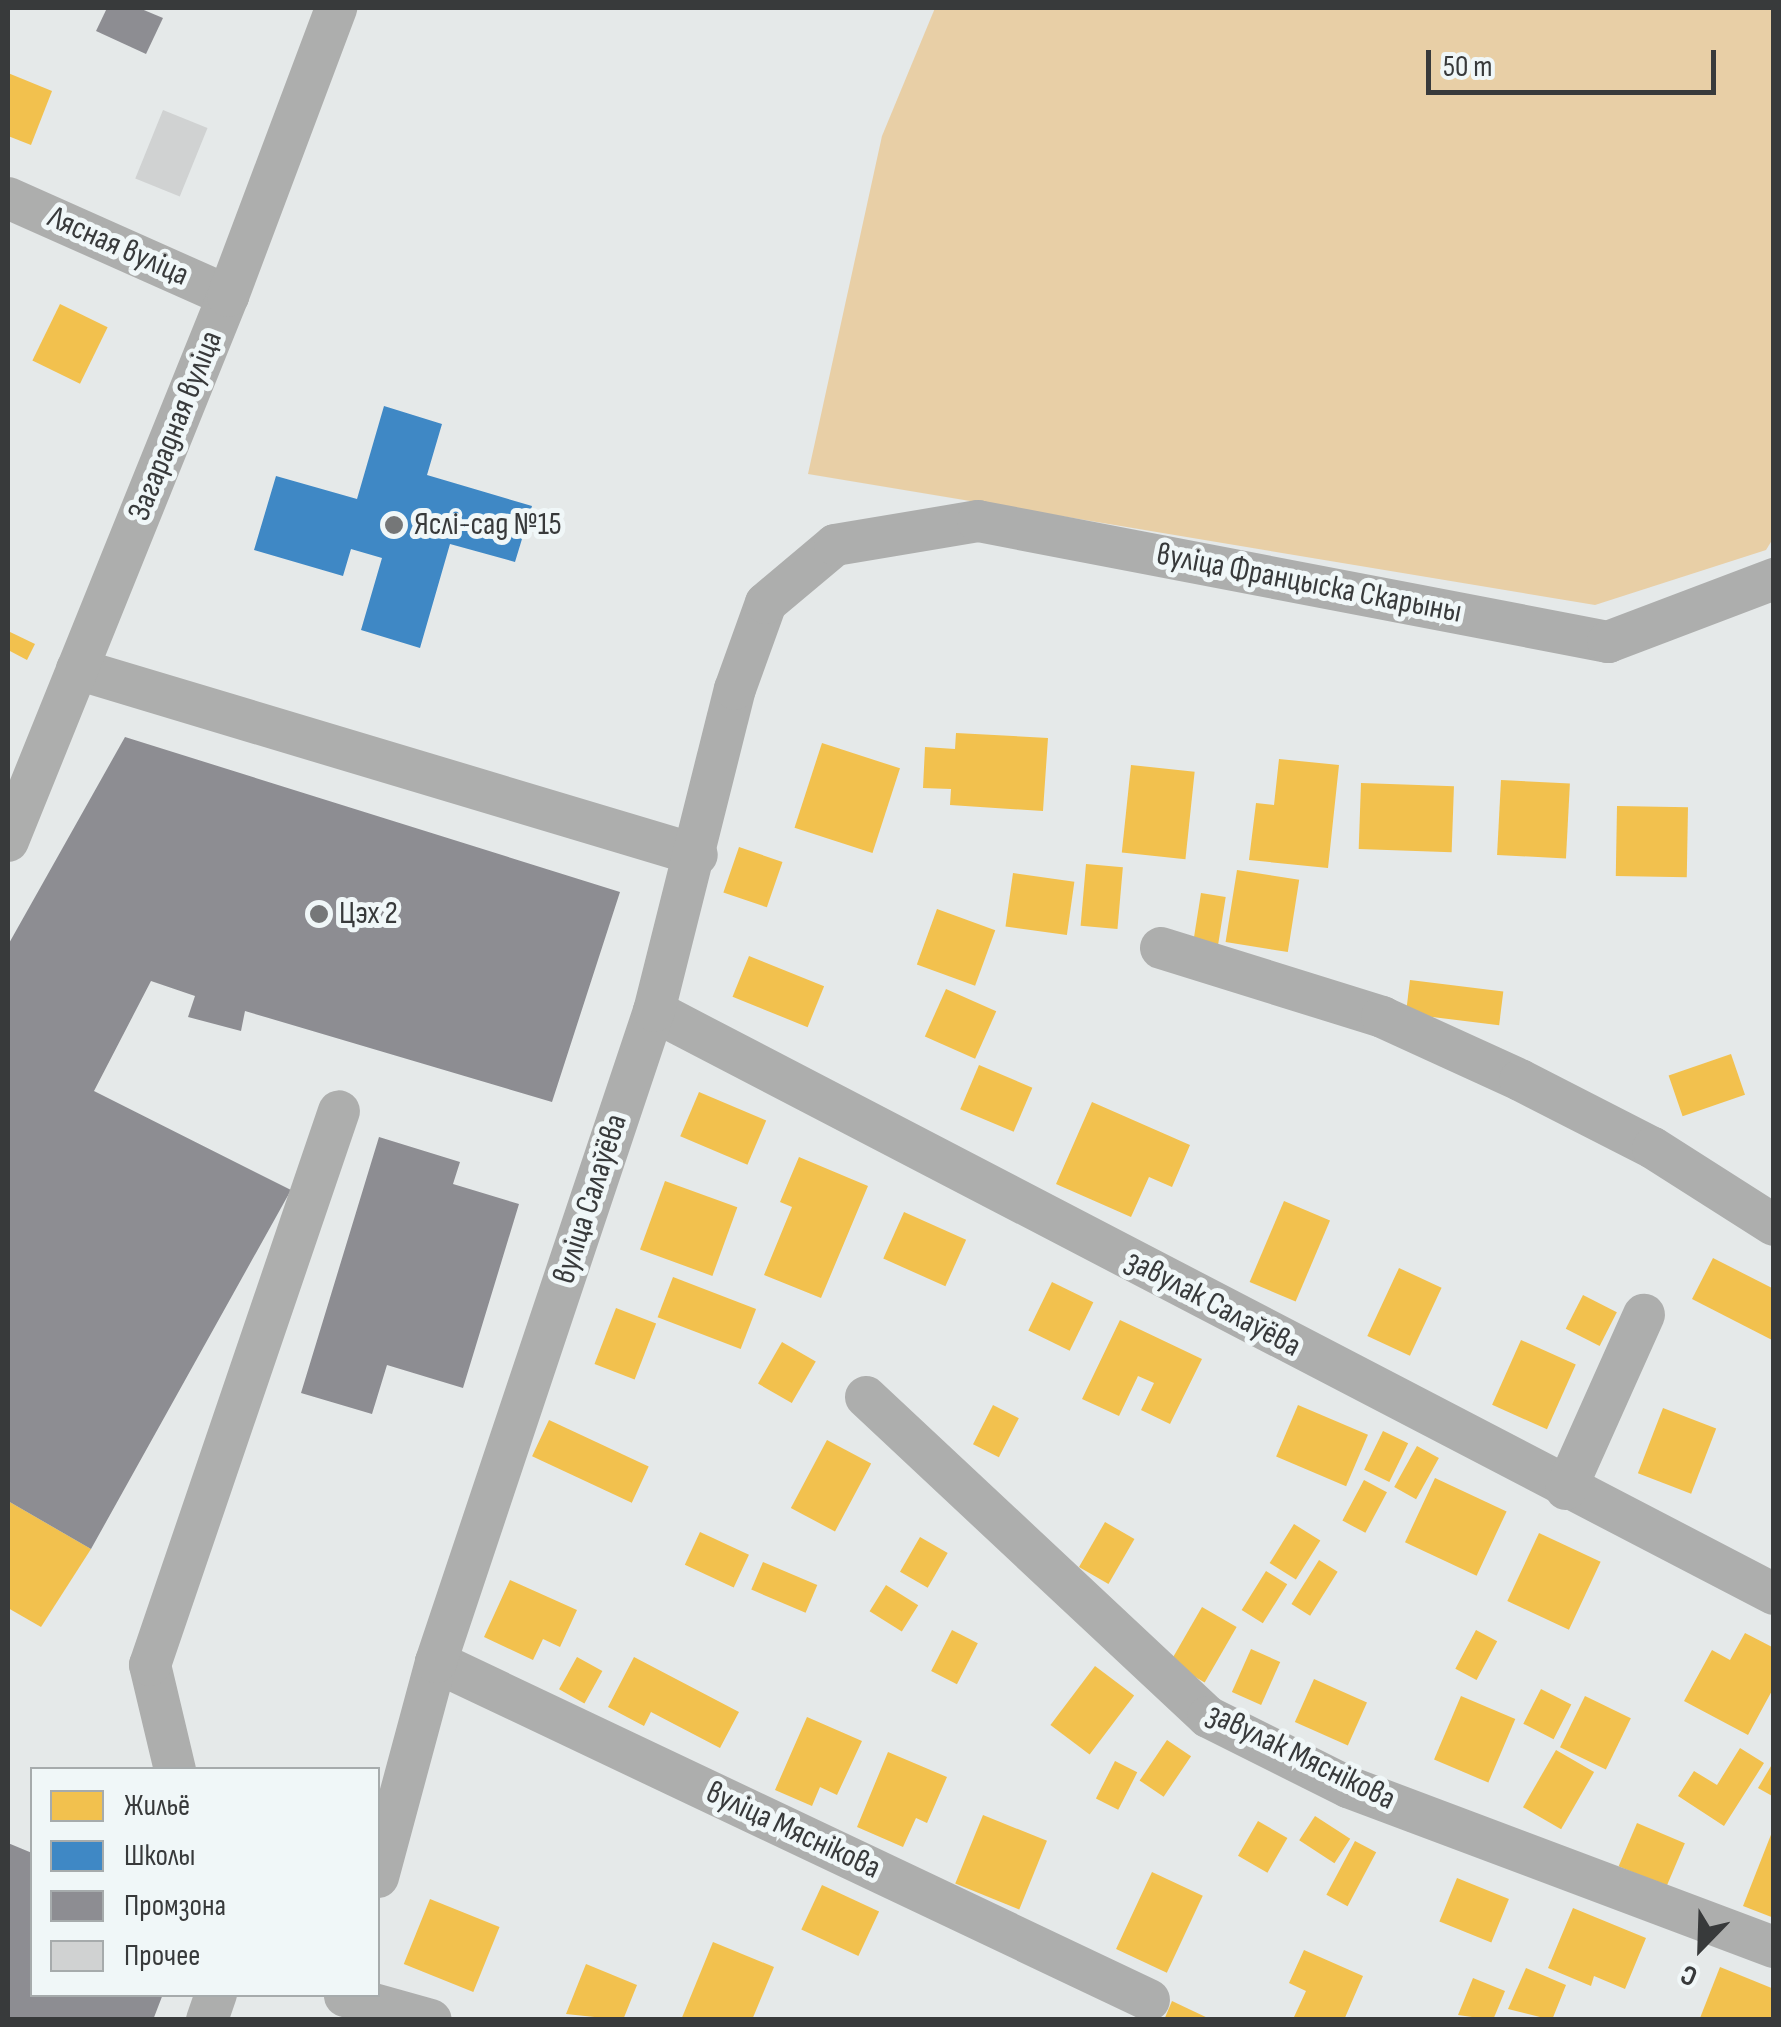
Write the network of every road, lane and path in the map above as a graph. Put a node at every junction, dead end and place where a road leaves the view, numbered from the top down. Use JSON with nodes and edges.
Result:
{"nodes":[{"id":1,"x":336,"y":8,"type":"edge"},
{"id":2,"x":8,"y":198,"type":"edge"},
{"id":3,"x":228,"y":296,"type":"junction"},
{"id":4,"x":835,"y":546,"type":"joint"},
{"id":5,"x":1774,"y":579,"type":"edge"},
{"id":6,"x":78,"y":669,"type":"junction"},
{"id":7,"x":26,"y":752,"type":"edge"},
{"id":8,"x":8,"y":841,"type":"edge"},
{"id":9,"x":697,"y":855,"type":"junction"},
{"id":10,"x":1161,"y":948,"type":"dead end"},
{"id":11,"x":654,"y":1011,"type":"junction"},
{"id":12,"x":338,"y":1110,"type":"dead end"},
{"id":13,"x":1774,"y":1225,"type":"edge"},
{"id":14,"x":1644,"y":1315,"type":"dead end"},
{"id":15,"x":866,"y":1397,"type":"dead end"},
{"id":16,"x":1566,"y":1488,"type":"junction"},
{"id":17,"x":1774,"y":1594,"type":"edge"},
{"id":18,"x":436,"y":1662,"type":"junction"},
{"id":19,"x":175,"y":1767,"type":"edge"},
{"id":20,"x":380,"y":1870,"type":"edge"},
{"id":21,"x":1774,"y":1947,"type":"edge"},
{"id":22,"x":352,"y":1997,"type":"edge"},
{"id":23,"x":1149,"y":2000,"type":"dead end"},
{"id":24,"x":431,"y":2020,"type":"edge"}],
"edges":[{"from":1,"to":3,"type":"street","name":"Загарадная вуліца"},
{"from":2,"to":3,"type":"street","name":"Лясная вуліца"},
{"from":3,"to":6,"type":"street","name":"Загарадная вуліца"},
{"from":4,"to":5,"type":"street","name":"вуліца Францыска Скарыны"},
{"from":4,"to":9,"type":"street","name":"вуліца Салаўёва"},
{"from":6,"to":7,"type":"street","name":"Загарадная вуліца"},
{"from":6,"to":9,"type":"street"},
{"from":7,"to":8,"type":"street","name":"Загарадная вуліца"},
{"from":9,"to":11,"type":"street","name":"вуліца Салаўёва"},
{"from":10,"to":13,"type":"street"},
{"from":11,"to":16,"type":"street","name":"завулак Салаўёва"},
{"from":11,"to":18,"type":"street","name":"вуліца Салаўёва"},
{"from":12,"to":19,"type":"street"},
{"from":14,"to":16,"type":"street"},
{"from":15,"to":21,"type":"street","name":"завулак Мяснікова"},
{"from":16,"to":17,"type":"street","name":"завулак Салаўёва"},
{"from":18,"to":20,"type":"street","name":"вуліца Салаўёва"},
{"from":18,"to":23,"type":"street","name":"вуліца Мяснікова"},
{"from":22,"to":24,"type":"street"}]}
